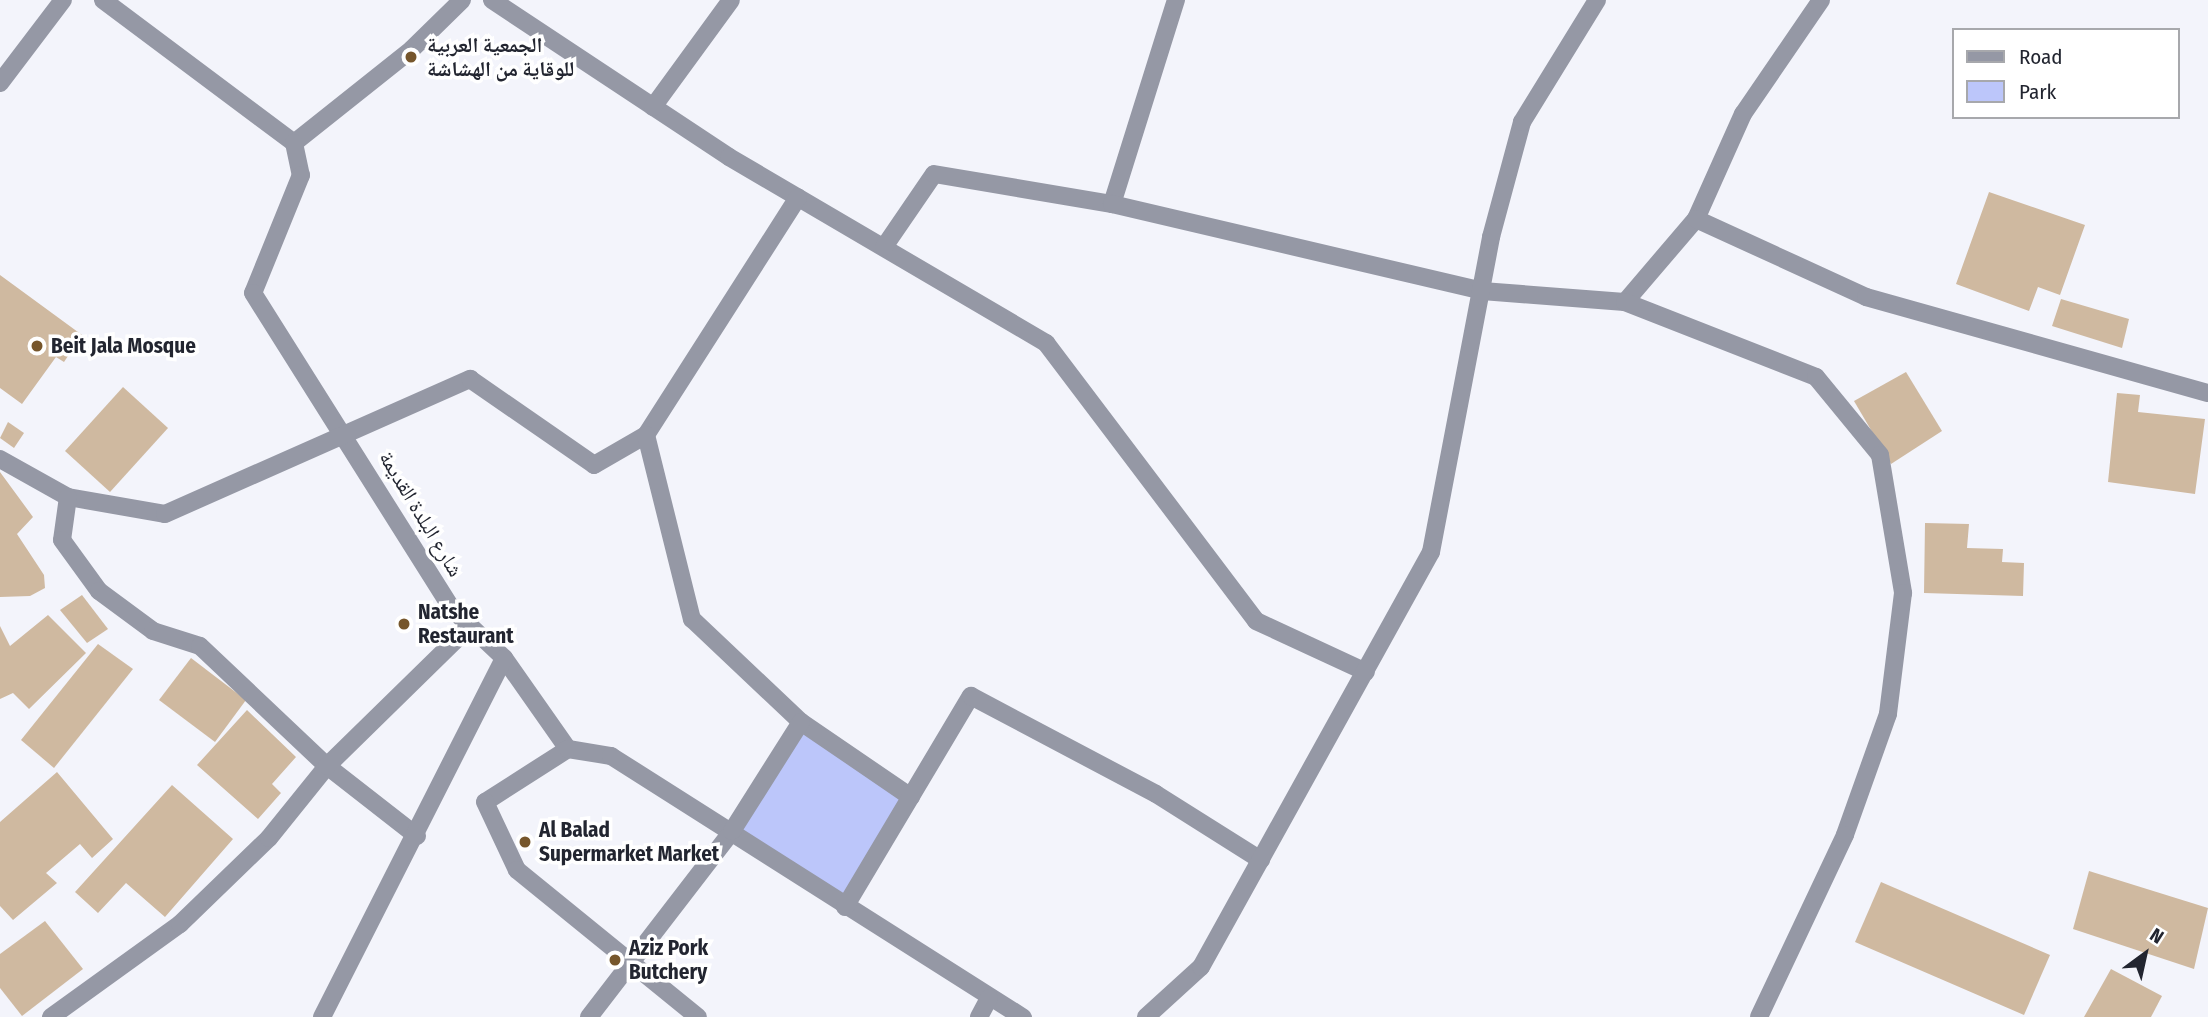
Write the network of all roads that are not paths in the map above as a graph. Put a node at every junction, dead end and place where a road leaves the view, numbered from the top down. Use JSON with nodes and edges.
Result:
{"nodes":[{"id":1,"x":63,"y":0,"type":"edge"},
{"id":2,"x":103,"y":0,"type":"edge"},
{"id":3,"x":462,"y":0,"type":"edge"},
{"id":4,"x":492,"y":0,"type":"edge"},
{"id":5,"x":731,"y":0,"type":"edge"},
{"id":6,"x":1176,"y":0,"type":"edge"},
{"id":7,"x":1597,"y":0,"type":"edge"},
{"id":8,"x":1821,"y":0,"type":"edge"},
{"id":9,"x":0,"y":83,"type":"edge"},
{"id":10,"x":653,"y":107,"type":"junction"},
{"id":11,"x":294,"y":143,"type":"junction"},
{"id":12,"x":798,"y":197,"type":"junction"},
{"id":13,"x":1112,"y":204,"type":"junction"},
{"id":14,"x":1696,"y":219,"type":"junction"},
{"id":15,"x":884,"y":247,"type":"junction"},
{"id":16,"x":1482,"y":291,"type":"junction"},
{"id":17,"x":1625,"y":303,"type":"junction"},
{"id":18,"x":2208,"y":393,"type":"edge"},
{"id":19,"x":346,"y":433,"type":"junction"},
{"id":20,"x":646,"y":435,"type":"junction"},
{"id":21,"x":0,"y":459,"type":"edge"},
{"id":22,"x":68,"y":497,"type":"junction"},
{"id":23,"x":467,"y":629,"type":"junction"},
{"id":24,"x":505,"y":658,"type":"junction"},
{"id":25,"x":1366,"y":672,"type":"junction"},
{"id":26,"x":801,"y":722,"type":"junction"},
{"id":27,"x":568,"y":749,"type":"junction"},
{"id":28,"x":327,"y":766,"type":"junction"},
{"id":29,"x":911,"y":797,"type":"junction"},
{"id":30,"x":732,"y":831,"type":"junction"},
{"id":31,"x":416,"y":836,"type":"junction"},
{"id":32,"x":1261,"y":860,"type":"junction"},
{"id":33,"x":845,"y":907,"type":"junction"},
{"id":34,"x":631,"y":964,"type":"junction"},
{"id":35,"x":989,"y":998,"type":"junction"},
{"id":36,"x":51,"y":1017,"type":"edge"},
{"id":37,"x":322,"y":1017,"type":"edge"},
{"id":38,"x":589,"y":1017,"type":"edge"},
{"id":39,"x":698,"y":1017,"type":"edge"},
{"id":40,"x":979,"y":1017,"type":"edge"},
{"id":41,"x":1023,"y":1017,"type":"edge"},
{"id":42,"x":1146,"y":1017,"type":"edge"},
{"id":43,"x":1759,"y":1017,"type":"edge"}],
"edges":[{"from":1,"to":9,"type":"street"},
{"from":2,"to":11,"type":"street"},
{"from":3,"to":11,"type":"street"},
{"from":4,"to":10,"type":"street"},
{"from":5,"to":10,"type":"street"},
{"from":6,"to":13,"type":"street"},
{"from":7,"to":16,"type":"street"},
{"from":8,"to":14,"type":"street"},
{"from":10,"to":12,"type":"street"},
{"from":11,"to":19,"type":"street","name":"شارع البلدة القديمة"},
{"from":12,"to":15,"type":"street"},
{"from":12,"to":20,"type":"street"},
{"from":13,"to":15,"type":"street"},
{"from":13,"to":16,"type":"street"},
{"from":14,"to":17,"type":"street"},
{"from":14,"to":18,"type":"street"},
{"from":15,"to":25,"type":"street"},
{"from":16,"to":17,"type":"street"},
{"from":16,"to":25,"type":"street"},
{"from":17,"to":43,"type":"street"},
{"from":19,"to":20,"type":"street"},
{"from":19,"to":22,"type":"street"},
{"from":19,"to":23,"type":"street","name":"شارع البلدة القديمة"},
{"from":20,"to":26,"type":"street"},
{"from":21,"to":22,"type":"street"},
{"from":22,"to":28,"type":"street"},
{"from":23,"to":24,"type":"street","name":"شارع البلدة القديمة"},
{"from":23,"to":28,"type":"street"},
{"from":24,"to":27,"type":"street","name":"شارع البلدة القديمة"},
{"from":24,"to":31,"type":"street"},
{"from":25,"to":32,"type":"street"},
{"from":26,"to":29,"type":"street"},
{"from":26,"to":30,"type":"street"},
{"from":27,"to":30,"type":"street"},
{"from":27,"to":34,"type":"street"},
{"from":28,"to":31,"type":"street"},
{"from":28,"to":36,"type":"street"},
{"from":29,"to":32,"type":"street"},
{"from":29,"to":33,"type":"street"},
{"from":30,"to":33,"type":"street"},
{"from":30,"to":34,"type":"street"},
{"from":31,"to":37,"type":"street"},
{"from":32,"to":42,"type":"street"},
{"from":33,"to":35,"type":"street"},
{"from":34,"to":38,"type":"street"},
{"from":34,"to":39,"type":"street"},
{"from":35,"to":40,"type":"street"},
{"from":35,"to":41,"type":"street"}]}
